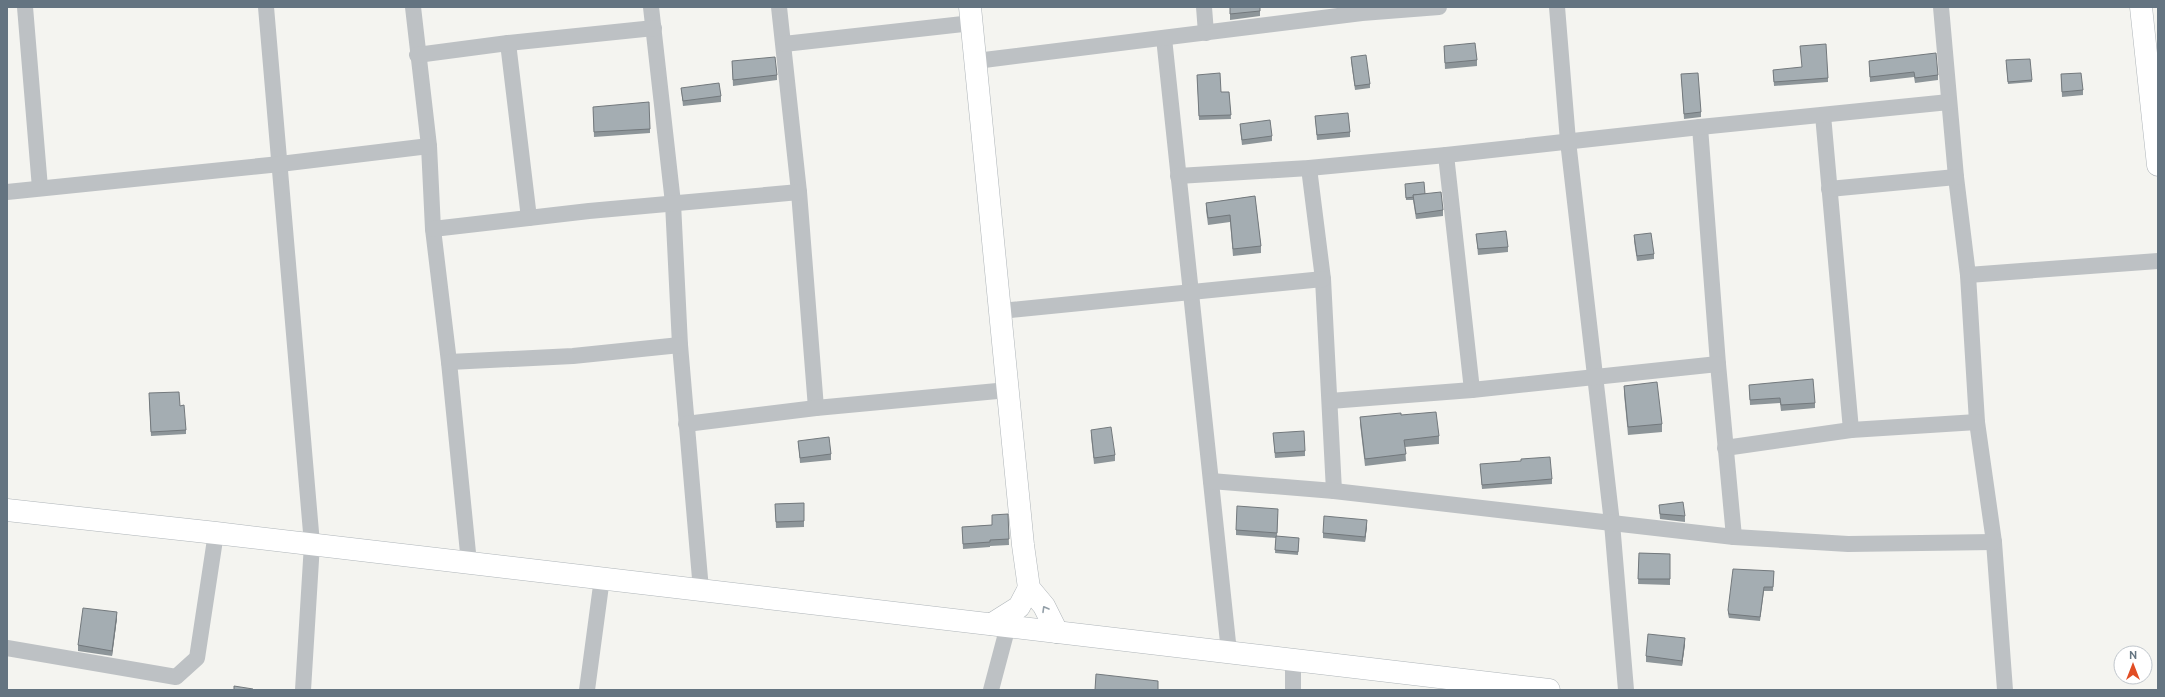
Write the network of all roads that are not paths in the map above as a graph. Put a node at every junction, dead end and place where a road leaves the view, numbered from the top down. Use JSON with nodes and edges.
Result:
{"nodes":[{"id":1,"x":25,"y":7,"type":"edge"},
{"id":2,"x":266,"y":7,"type":"edge"},
{"id":3,"x":413,"y":7,"type":"edge"},
{"id":4,"x":651,"y":7,"type":"edge"},
{"id":5,"x":780,"y":7,"type":"edge"},
{"id":6,"x":1204,"y":7,"type":"edge"},
{"id":7,"x":1439,"y":7,"type":"edge"},
{"id":8,"x":1557,"y":7,"type":"edge"},
{"id":9,"x":1941,"y":7,"type":"edge"},
{"id":10,"x":2142,"y":7,"type":"edge"},
{"id":11,"x":1362,"y":10,"type":"edge"},
{"id":12,"x":971,"y":15,"type":"edge"},
{"id":13,"x":654,"y":28,"type":"junction"},
{"id":14,"x":1206,"y":33,"type":"junction"},
{"id":15,"x":1164,"y":38,"type":"junction"},
{"id":16,"x":508,"y":43,"type":"junction"},
{"id":17,"x":784,"y":44,"type":"junction"},
{"id":18,"x":417,"y":55,"type":"junction"},
{"id":19,"x":976,"y":61,"type":"junction"},
{"id":20,"x":1950,"y":102,"type":"junction"},
{"id":21,"x":1823,"y":115,"type":"junction"},
{"id":22,"x":1700,"y":127,"type":"junction"},
{"id":23,"x":1568,"y":141,"type":"junction"},
{"id":24,"x":429,"y":146,"type":"junction"},
{"id":25,"x":1446,"y":155,"type":"junction"},
{"id":26,"x":280,"y":164,"type":"junction"},
{"id":27,"x":2158,"y":165,"type":"edge"},
{"id":28,"x":1309,"y":168,"type":"junction"},
{"id":29,"x":1178,"y":176,"type":"junction"},
{"id":30,"x":1956,"y":177,"type":"junction"},
{"id":31,"x":40,"y":188,"type":"junction"},
{"id":32,"x":1829,"y":188,"type":"junction"},
{"id":33,"x":7,"y":192,"type":"edge"},
{"id":34,"x":799,"y":192,"type":"junction"},
{"id":35,"x":673,"y":202,"type":"junction"},
{"id":36,"x":529,"y":218,"type":"junction"},
{"id":37,"x":433,"y":229,"type":"junction"},
{"id":38,"x":2158,"y":261,"type":"edge"},
{"id":39,"x":1968,"y":275,"type":"junction"},
{"id":40,"x":1323,"y":280,"type":"junction"},
{"id":41,"x":1191,"y":292,"type":"junction"},
{"id":42,"x":1001,"y":311,"type":"junction"},
{"id":43,"x":680,"y":345,"type":"junction"},
{"id":44,"x":449,"y":362,"type":"junction"},
{"id":45,"x":1718,"y":364,"type":"junction"},
{"id":46,"x":1594,"y":376,"type":"junction"},
{"id":47,"x":1008,"y":390,"type":"junction"},
{"id":48,"x":1472,"y":390,"type":"junction"},
{"id":49,"x":1330,"y":401,"type":"junction"},
{"id":50,"x":816,"y":408,"type":"junction"},
{"id":51,"x":1977,"y":422,"type":"junction"},
{"id":52,"x":686,"y":424,"type":"junction"},
{"id":53,"x":1850,"y":430,"type":"junction"},
{"id":54,"x":1725,"y":448,"type":"junction"},
{"id":55,"x":1211,"y":481,"type":"junction"},
{"id":56,"x":1334,"y":491,"type":"junction"},
{"id":57,"x":7,"y":510,"type":"edge"},
{"id":58,"x":1612,"y":523,"type":"junction"},
{"id":59,"x":216,"y":533,"type":"junction"},
{"id":60,"x":1734,"y":537,"type":"junction"},
{"id":61,"x":1994,"y":542,"type":"junction"},
{"id":62,"x":312,"y":544,"type":"junction"},
{"id":63,"x":469,"y":563,"type":"junction"},
{"id":64,"x":602,"y":578,"type":"junction"},
{"id":65,"x":1029,"y":588,"type":"junction"},
{"id":66,"x":701,"y":590,"type":"junction"},
{"id":67,"x":1000,"y":625,"type":"junction"},
{"id":68,"x":1057,"y":632,"type":"junction"},
{"id":69,"x":7,"y":648,"type":"edge"},
{"id":70,"x":1229,"y":652,"type":"junction"},
{"id":71,"x":1293,"y":660,"type":"junction"},
{"id":72,"x":1444,"y":684,"type":"edge"},
{"id":73,"x":302,"y":690,"type":"edge"},
{"id":74,"x":587,"y":690,"type":"edge"},
{"id":75,"x":991,"y":690,"type":"edge"},
{"id":76,"x":1293,"y":690,"type":"edge"},
{"id":77,"x":1549,"y":690,"type":"edge"},
{"id":78,"x":1626,"y":690,"type":"edge"},
{"id":79,"x":2005,"y":690,"type":"edge"}],
"edges":[{"from":1,"to":31,"type":"street"},
{"from":2,"to":26,"type":"street"},
{"from":3,"to":18,"type":"street"},
{"from":4,"to":13,"type":"street"},
{"from":5,"to":17,"type":"street"},
{"from":6,"to":14,"type":"street"},
{"from":7,"to":11,"type":"street"},
{"from":8,"to":23,"type":"street"},
{"from":9,"to":20,"type":"street"},
{"from":10,"to":27,"type":"street"},
{"from":11,"to":14,"type":"street"},
{"from":12,"to":17,"type":"street"},
{"from":12,"to":19,"type":"street"},
{"from":13,"to":16,"type":"street"},
{"from":13,"to":35,"type":"street"},
{"from":14,"to":15,"type":"street"},
{"from":15,"to":19,"type":"street"},
{"from":15,"to":29,"type":"street"},
{"from":16,"to":18,"type":"street"},
{"from":16,"to":36,"type":"street"},
{"from":17,"to":34,"type":"street"},
{"from":18,"to":24,"type":"street"},
{"from":19,"to":42,"type":"street"},
{"from":20,"to":21,"type":"street"},
{"from":20,"to":30,"type":"street"},
{"from":21,"to":22,"type":"street"},
{"from":21,"to":32,"type":"street"},
{"from":22,"to":23,"type":"street"},
{"from":22,"to":45,"type":"street"},
{"from":23,"to":25,"type":"street"},
{"from":23,"to":46,"type":"street"},
{"from":24,"to":26,"type":"street"},
{"from":24,"to":37,"type":"street"},
{"from":25,"to":28,"type":"street"},
{"from":25,"to":48,"type":"street"},
{"from":26,"to":31,"type":"street"},
{"from":26,"to":62,"type":"street"},
{"from":28,"to":29,"type":"street"},
{"from":28,"to":40,"type":"street"},
{"from":29,"to":41,"type":"street"},
{"from":30,"to":32,"type":"street"},
{"from":30,"to":39,"type":"street"},
{"from":31,"to":33,"type":"street"},
{"from":32,"to":53,"type":"street"},
{"from":34,"to":35,"type":"street"},
{"from":34,"to":50,"type":"street"},
{"from":35,"to":36,"type":"street"},
{"from":35,"to":43,"type":"street"},
{"from":36,"to":37,"type":"street"},
{"from":37,"to":44,"type":"street"},
{"from":38,"to":39,"type":"street"},
{"from":39,"to":51,"type":"street"},
{"from":40,"to":41,"type":"street"},
{"from":40,"to":49,"type":"street"},
{"from":41,"to":42,"type":"street"},
{"from":41,"to":55,"type":"street"},
{"from":42,"to":47,"type":"street"},
{"from":43,"to":44,"type":"street"},
{"from":43,"to":52,"type":"street"},
{"from":44,"to":63,"type":"street"},
{"from":45,"to":46,"type":"street"},
{"from":45,"to":54,"type":"street"},
{"from":46,"to":48,"type":"street"},
{"from":46,"to":58,"type":"street"},
{"from":47,"to":50,"type":"street"},
{"from":47,"to":65,"type":"street"},
{"from":48,"to":49,"type":"street"},
{"from":49,"to":56,"type":"street"},
{"from":50,"to":52,"type":"street"},
{"from":51,"to":53,"type":"street"},
{"from":51,"to":61,"type":"street"},
{"from":52,"to":66,"type":"street"},
{"from":53,"to":54,"type":"street"},
{"from":54,"to":60,"type":"street"},
{"from":55,"to":56,"type":"street"},
{"from":55,"to":70,"type":"street"},
{"from":56,"to":58,"type":"street"},
{"from":57,"to":59,"type":"street"},
{"from":58,"to":60,"type":"street"},
{"from":58,"to":78,"type":"street"},
{"from":59,"to":62,"type":"street"},
{"from":59,"to":69,"type":"street"},
{"from":60,"to":61,"type":"street"},
{"from":61,"to":79,"type":"street"},
{"from":62,"to":63,"type":"street"},
{"from":62,"to":73,"type":"street"},
{"from":63,"to":64,"type":"street"},
{"from":64,"to":66,"type":"street"},
{"from":64,"to":74,"type":"street"},
{"from":65,"to":67,"type":"street"},
{"from":68,"to":65,"type":"street","one_way":true},
{"from":66,"to":67,"type":"street"},
{"from":67,"to":68,"type":"street"},
{"from":67,"to":75,"type":"street"},
{"from":68,"to":70,"type":"street"},
{"from":70,"to":71,"type":"street"},
{"from":71,"to":72,"type":"street"},
{"from":71,"to":76,"type":"street"},
{"from":72,"to":77,"type":"street"}]}
